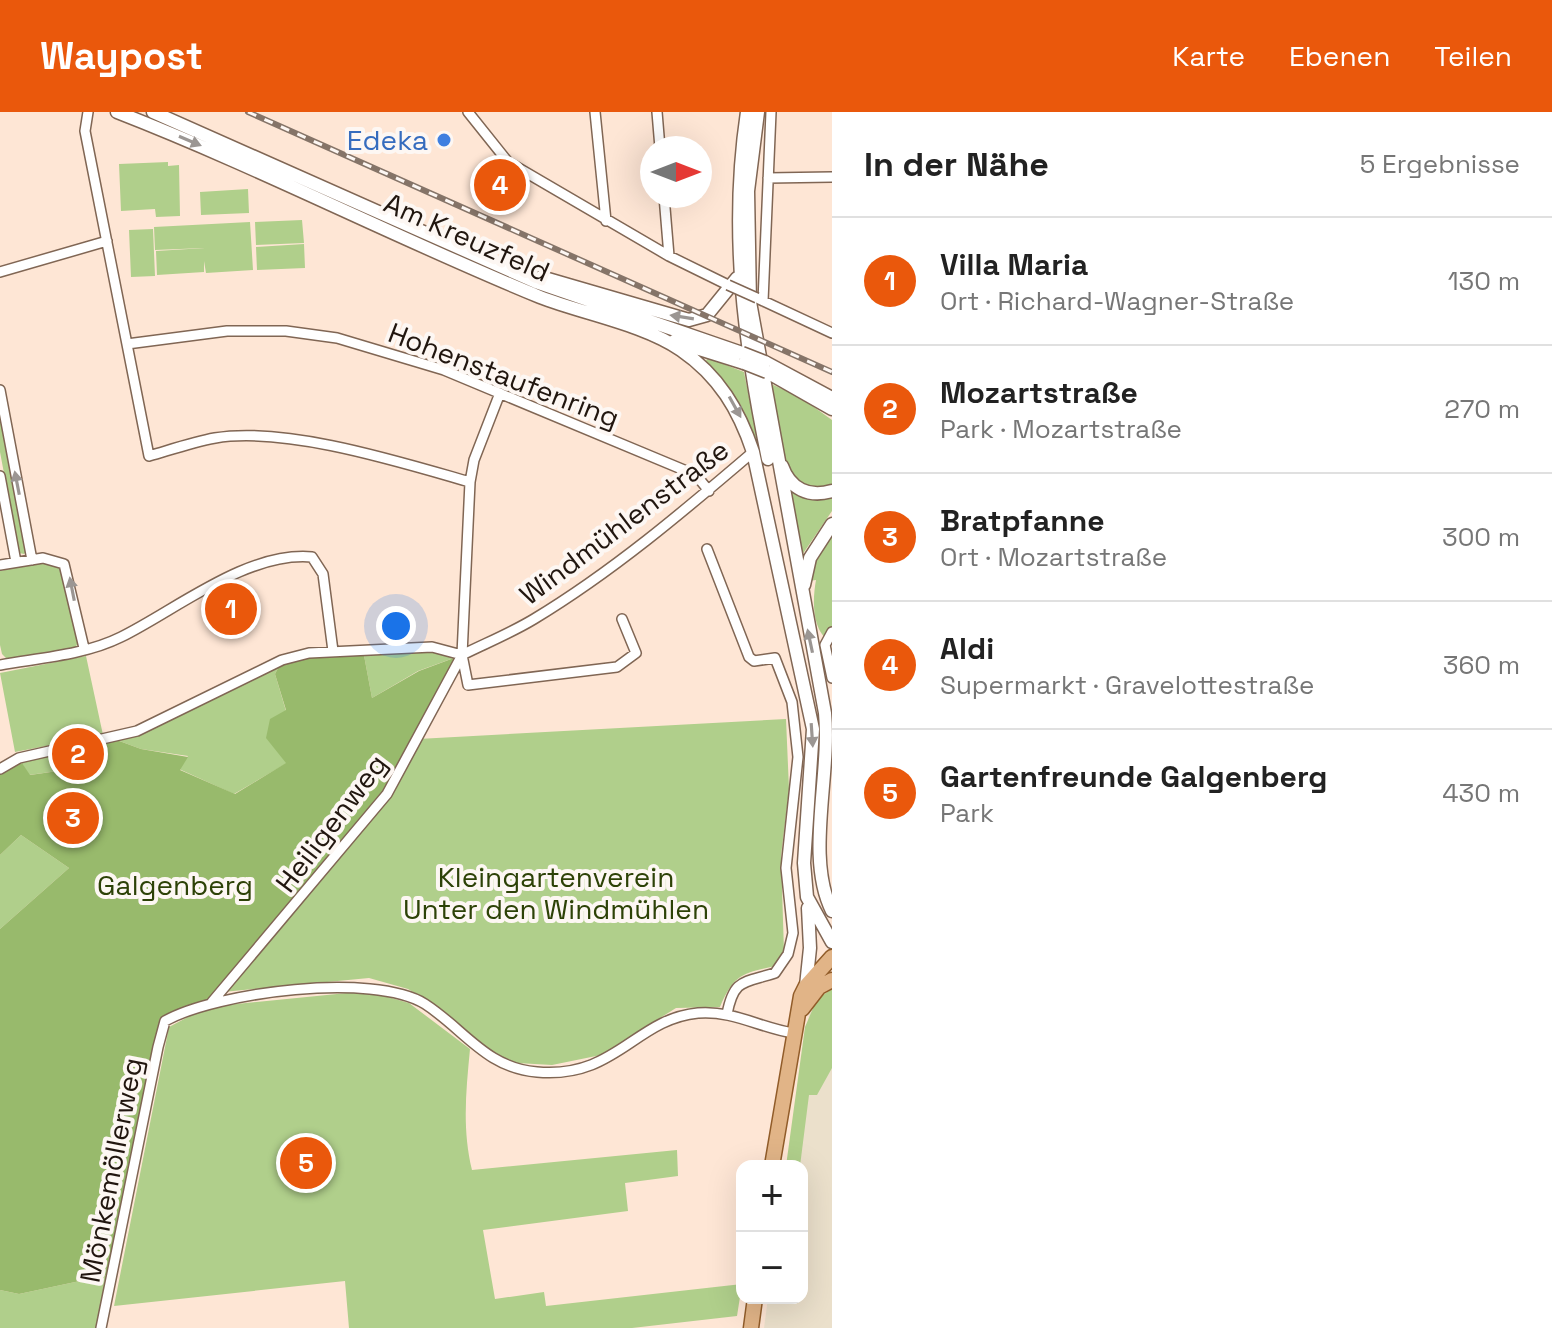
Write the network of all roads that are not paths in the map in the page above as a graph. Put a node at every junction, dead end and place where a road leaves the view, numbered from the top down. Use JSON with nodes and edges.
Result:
{"nodes":[{"id":1,"x":88,"y":112,"type":"edge"},
{"id":2,"x":117,"y":112,"type":"edge"},
{"id":3,"x":153,"y":112,"type":"edge"},
{"id":4,"x":468,"y":112,"type":"edge"},
{"id":5,"x":595,"y":112,"type":"edge"},
{"id":6,"x":657,"y":112,"type":"edge"},
{"id":7,"x":747,"y":112,"type":"edge"},
{"id":8,"x":758,"y":112,"type":"edge"},
{"id":9,"x":771,"y":112,"type":"edge"},
{"id":10,"x":659,"y":136,"type":"edge"},
{"id":11,"x":832,"y":177,"type":"edge"},
{"id":12,"x":768,"y":178,"type":"junction"},
{"id":13,"x":665,"y":208,"type":"edge"},
{"id":14,"x":606,"y":221,"type":"junction"},
{"id":15,"x":107,"y":241,"type":"junction"},
{"id":16,"x":669,"y":256,"type":"junction"},
{"id":17,"x":512,"y":271,"type":"junction"},
{"id":18,"x":0,"y":272,"type":"edge"},
{"id":19,"x":738,"y":275,"type":"junction"},
{"id":20,"x":760,"y":300,"type":"junction"},
{"id":21,"x":832,"y":333,"type":"edge"},
{"id":22,"x":659,"y":338,"type":"junction"},
{"id":23,"x":127,"y":344,"type":"junction"},
{"id":24,"x":743,"y":358,"type":"junction"},
{"id":25,"x":762,"y":373,"type":"junction"},
{"id":26,"x":0,"y":390,"type":"edge"},
{"id":27,"x":500,"y":393,"type":"junction"},
{"id":28,"x":832,"y":398,"type":"edge"},
{"id":29,"x":832,"y":409,"type":"edge"},
{"id":30,"x":2,"y":419,"type":"edge"},
{"id":31,"x":772,"y":436,"type":"junction"},
{"id":32,"x":753,"y":452,"type":"junction"},
{"id":33,"x":0,"y":476,"type":"edge"},
{"id":34,"x":470,"y":482,"type":"junction"},
{"id":35,"x":709,"y":491,"type":"junction"},
{"id":36,"x":832,"y":491,"type":"edge"},
{"id":37,"x":832,"y":524,"type":"edge"},
{"id":38,"x":707,"y":549,"type":"dead end"},
{"id":39,"x":32,"y":560,"type":"junction"},
{"id":40,"x":16,"y":562,"type":"junction"},
{"id":41,"x":0,"y":565,"type":"edge"},
{"id":42,"x":802,"y":596,"type":"junction"},
{"id":43,"x":622,"y":619,"type":"dead end"},
{"id":44,"x":793,"y":632,"type":"junction"},
{"id":45,"x":832,"y":632,"type":"edge"},
{"id":46,"x":84,"y":648,"type":"junction"},
{"id":47,"x":333,"y":651,"type":"junction"},
{"id":48,"x":462,"y":655,"type":"junction"},
{"id":49,"x":0,"y":662,"type":"edge"},
{"id":50,"x":832,"y":678,"type":"edge"},
{"id":51,"x":786,"y":684,"type":"junction"},
{"id":52,"x":805,"y":684,"type":"junction"},
{"id":53,"x":0,"y":769,"type":"edge"},
{"id":54,"x":807,"y":897,"type":"junction"},
{"id":55,"x":832,"y":911,"type":"edge"},
{"id":56,"x":832,"y":942,"type":"edge"},
{"id":57,"x":832,"y":957,"type":"edge"},
{"id":58,"x":832,"y":980,"type":"edge"},
{"id":59,"x":806,"y":986,"type":"junction"},
{"id":60,"x":212,"y":1002,"type":"junction"},
{"id":61,"x":727,"y":1014,"type":"junction"},
{"id":62,"x":796,"y":1015,"type":"junction"},
{"id":63,"x":793,"y":1033,"type":"junction"},
{"id":64,"x":773,"y":1160,"type":"edge"},
{"id":65,"x":754,"y":1304,"type":"edge"},
{"id":66,"x":101,"y":1328,"type":"edge"},
{"id":67,"x":751,"y":1328,"type":"edge"}],
"edges":[{"from":1,"to":15,"type":"street"},
{"from":2,"to":22,"type":"main road","name":"Am Kreuzfeld","one_way":true},
{"from":3,"to":17,"type":"main road","name":"Am Kreuzfeld"},
{"from":4,"to":14,"type":"street"},
{"from":5,"to":14,"type":"street"},
{"from":6,"to":10,"type":"street"},
{"from":7,"to":19,"type":"main road"},
{"from":8,"to":25,"type":"main road"},
{"from":9,"to":12,"type":"street"},
{"from":11,"to":12,"type":"street"},
{"from":12,"to":20,"type":"street"},
{"from":13,"to":16,"type":"street"},
{"from":14,"to":16,"type":"street"},
{"from":15,"to":18,"type":"street"},
{"from":15,"to":23,"type":"street"},
{"from":16,"to":20,"type":"street","bridge":true},
{"from":19,"to":17,"type":"main road","one_way":true},
{"from":17,"to":24,"type":"main road","name":"Am Kreuzfeld"},
{"from":19,"to":25,"type":"main road"},
{"from":20,"to":21,"type":"street"},
{"from":22,"to":24,"type":"main road"},
{"from":22,"to":32,"type":"main road","name":"Am Kreuzfeld","one_way":true},
{"from":23,"to":27,"type":"street","name":"Hohenstaufenring"},
{"from":23,"to":34,"type":"street"},
{"from":24,"to":25,"type":"main road","bridge":true},
{"from":25,"to":28,"type":"main road"},
{"from":25,"to":29,"type":"main road"},
{"from":25,"to":31,"type":"main road"},
{"from":25,"to":44,"type":"main road"},
{"from":26,"to":30,"type":"street"},
{"from":27,"to":34,"type":"street"},
{"from":27,"to":35,"type":"street","name":"Hohenstaufenring"},
{"from":39,"to":30,"type":"street","one_way":true},
{"from":31,"to":36,"type":"main road"},
{"from":31,"to":42,"type":"main road"},
{"from":32,"to":35,"type":"street","name":"Windmühlenstraße"},
{"from":32,"to":44,"type":"main road","name":"Am Kreuzfeld"},
{"from":33,"to":40,"type":"street"},
{"from":34,"to":48,"type":"street"},
{"from":35,"to":48,"type":"street","name":"Windmühlenstraße"},
{"from":37,"to":42,"type":"main road"},
{"from":38,"to":51,"type":"street"},
{"from":39,"to":40,"type":"street"},
{"from":46,"to":39,"type":"street","one_way":true},
{"from":40,"to":41,"type":"street"},
{"from":55,"to":42,"type":"main road","one_way":true},
{"from":43,"to":48,"type":"street"},
{"from":44,"to":52,"type":"main road"},
{"from":45,"to":50,"type":"street"},
{"from":46,"to":47,"type":"street"},
{"from":46,"to":49,"type":"street"},
{"from":47,"to":48,"type":"street"},
{"from":47,"to":53,"type":"street"},
{"from":48,"to":60,"type":"street","name":"Heiligenweg"},
{"from":51,"to":52,"type":"street"},
{"from":51,"to":61,"type":"street"},
{"from":52,"to":54,"type":"main road","one_way":true},
{"from":54,"to":56,"type":"main road"},
{"from":54,"to":59,"type":"main road"},
{"from":57,"to":59,"type":"main road"},
{"from":58,"to":62,"type":"main road"},
{"from":59,"to":62,"type":"main road"},
{"from":60,"to":61,"type":"street"},
{"from":60,"to":66,"type":"street","name":"Mönkemöllerweg"},
{"from":61,"to":63,"type":"street"},
{"from":62,"to":63,"type":"main road"},
{"from":63,"to":64,"type":"main road"},
{"from":65,"to":67,"type":"main road"}]}
